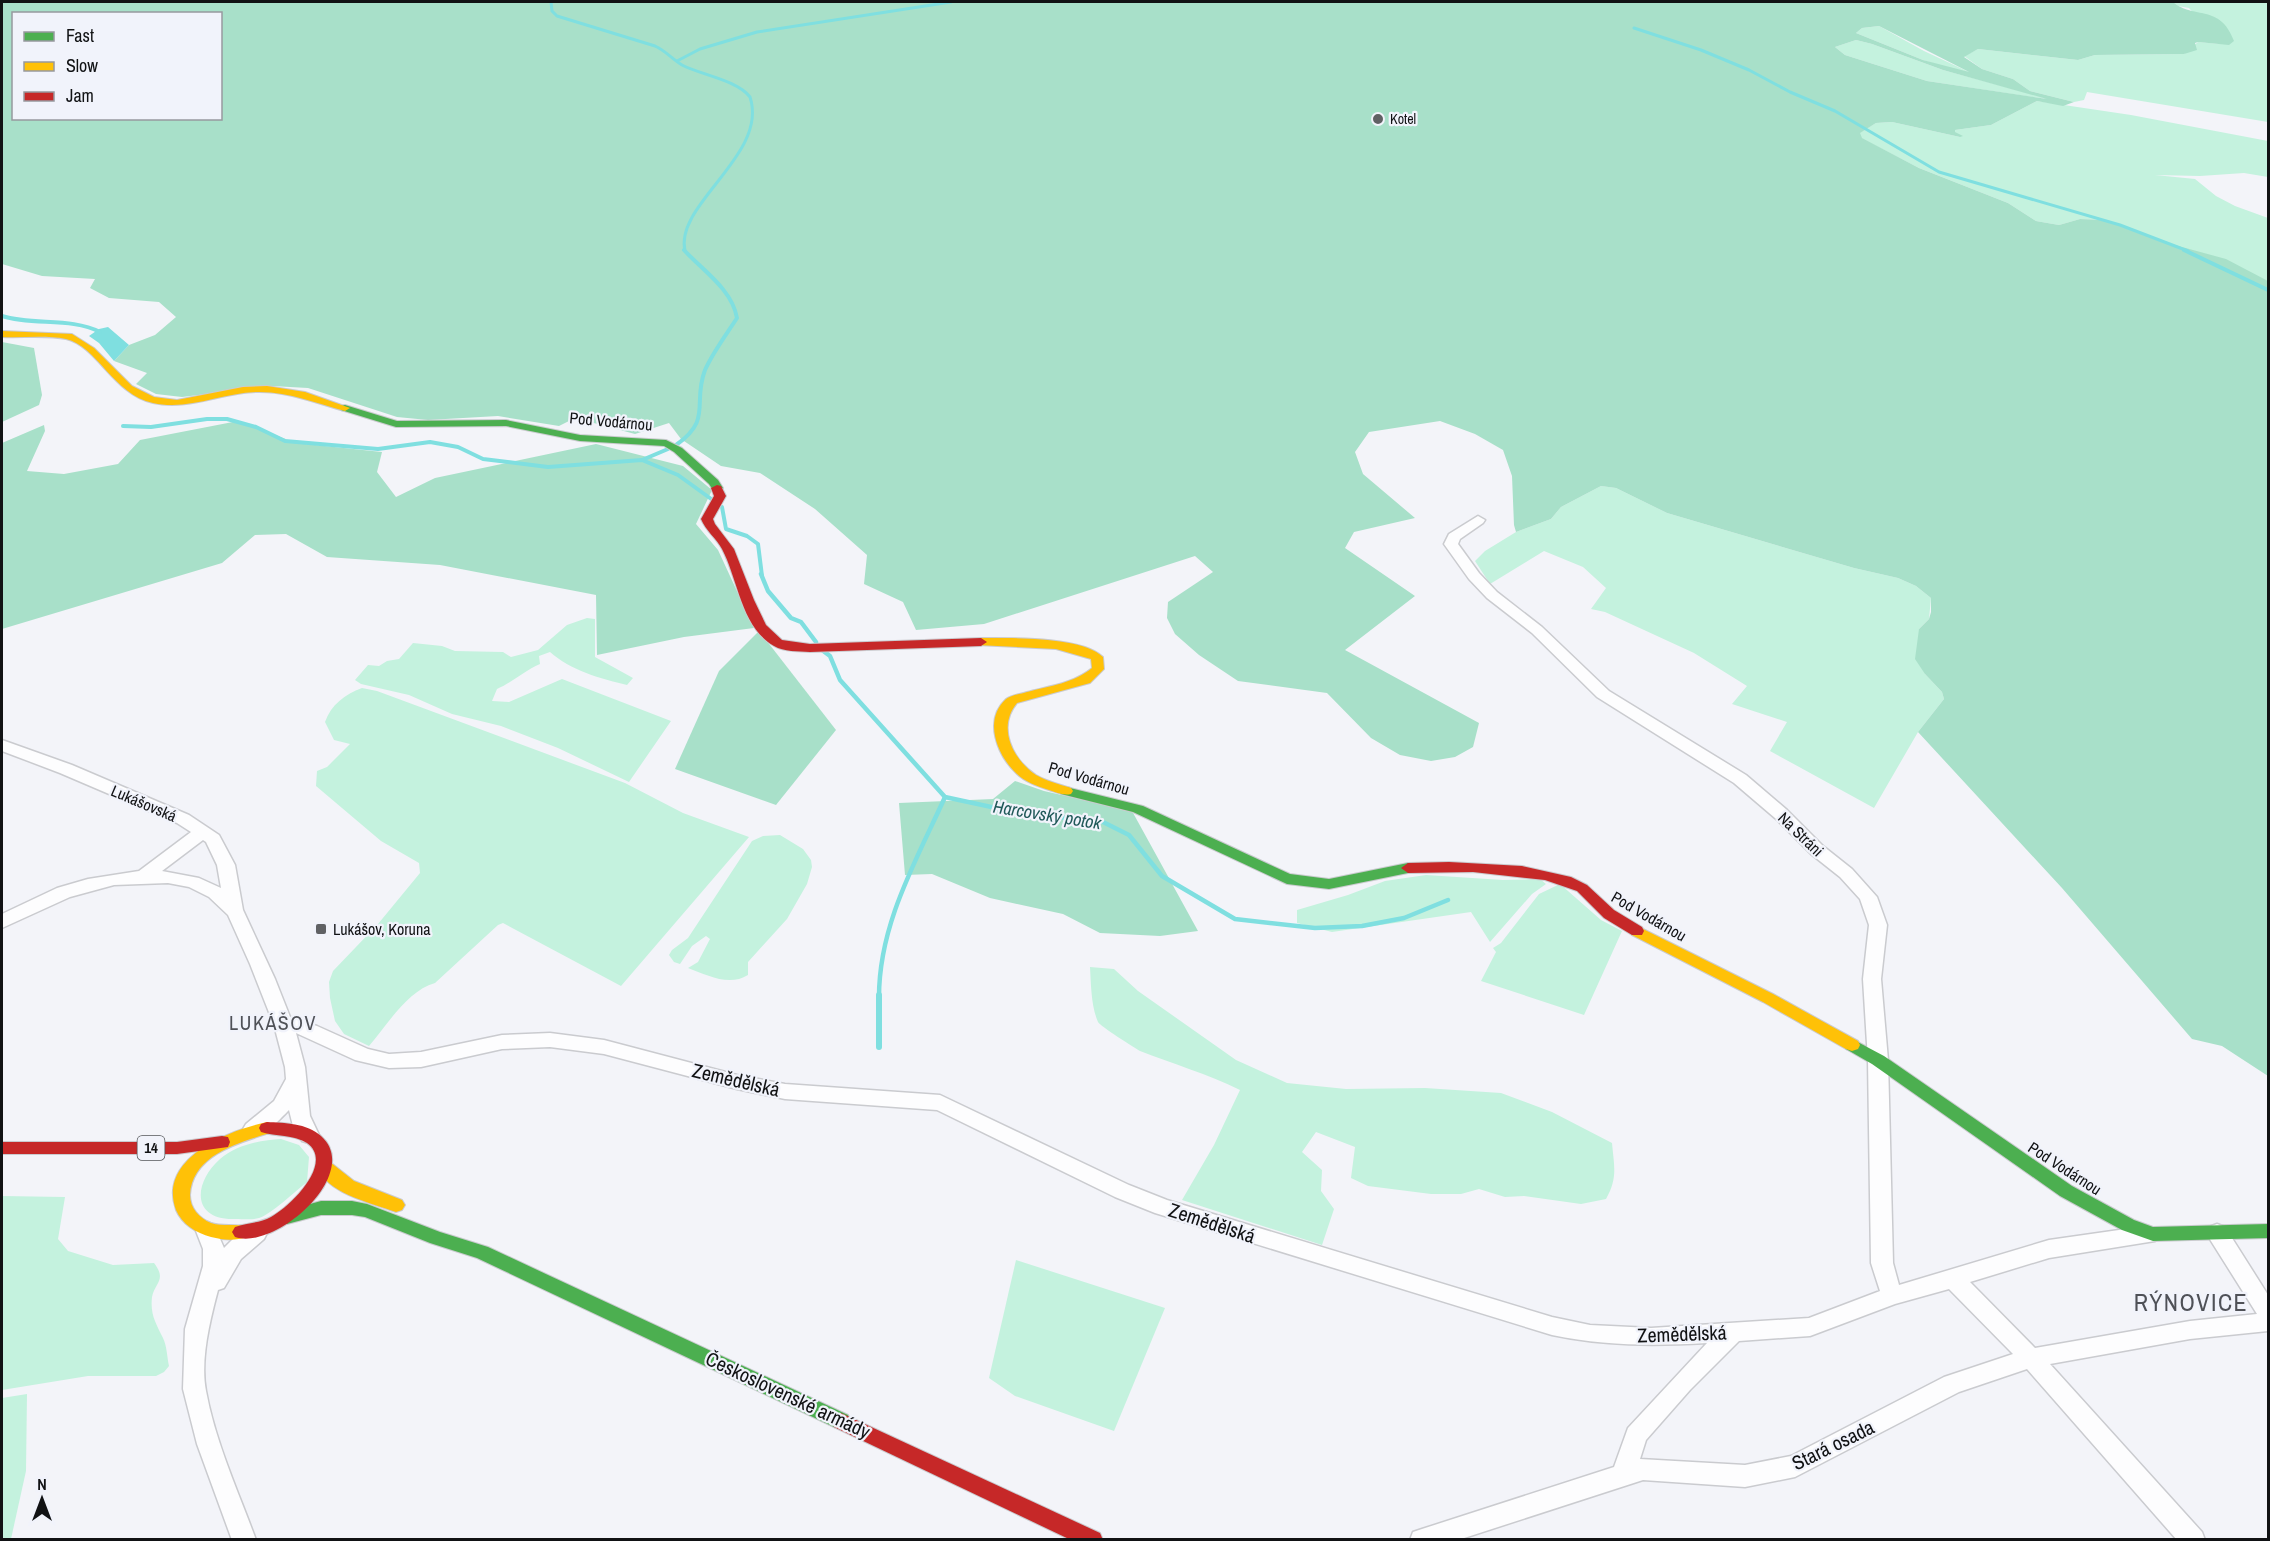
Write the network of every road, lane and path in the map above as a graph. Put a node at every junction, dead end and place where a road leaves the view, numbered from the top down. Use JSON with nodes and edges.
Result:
{"nodes":[{"id":1,"x":2,"y":334,"type":"edge"},
{"id":2,"x":1478,"y":520,"type":"dead end"},
{"id":3,"x":2,"y":745,"type":"edge"},
{"id":4,"x":202,"y":832,"type":"junction"},
{"id":5,"x":143,"y":877,"type":"junction"},
{"id":6,"x":234,"y":910,"type":"junction"},
{"id":7,"x":2,"y":922,"type":"edge"},
{"id":8,"x":283,"y":1022,"type":"junction"},
{"id":9,"x":1878,"y":1060,"type":"junction"},
{"id":10,"x":296,"y":1078,"type":"junction"},
{"id":11,"x":250,"y":1131,"type":"junction"},
{"id":12,"x":309,"y":1135,"type":"junction"},
{"id":13,"x":225,"y":1141,"type":"junction"},
{"id":14,"x":2,"y":1148,"type":"edge"},
{"id":15,"x":76,"y":1149,"type":"junction"},
{"id":16,"x":153,"y":1161,"type":"dead end"},
{"id":17,"x":324,"y":1167,"type":"junction"},
{"id":18,"x":176,"y":1173,"type":"dead end"},
{"id":19,"x":183,"y":1186,"type":"junction"},
{"id":20,"x":412,"y":1212,"type":"dead end"},
{"id":21,"x":287,"y":1217,"type":"junction"},
{"id":22,"x":444,"y":1226,"type":"dead end"},
{"id":23,"x":265,"y":1228,"type":"junction"},
{"id":24,"x":207,"y":1231,"type":"junction"},
{"id":25,"x":2268,"y":1231,"type":"edge"},
{"id":26,"x":2217,"y":1233,"type":"junction"},
{"id":27,"x":2153,"y":1234,"type":"junction"},
{"id":28,"x":482,"y":1252,"type":"junction"},
{"id":29,"x":1953,"y":1279,"type":"junction"},
{"id":30,"x":1892,"y":1296,"type":"junction"},
{"id":31,"x":206,"y":1298,"type":"junction"},
{"id":32,"x":2268,"y":1313,"type":"edge"},
{"id":33,"x":2268,"y":1322,"type":"edge"},
{"id":34,"x":1732,"y":1333,"type":"junction"},
{"id":35,"x":2031,"y":1358,"type":"junction"},
{"id":36,"x":1623,"y":1475,"type":"junction"},
{"id":37,"x":244,"y":1539,"type":"edge"},
{"id":38,"x":1093,"y":1539,"type":"edge"},
{"id":39,"x":1422,"y":1539,"type":"edge"},
{"id":40,"x":2193,"y":1539,"type":"edge"}],
"edges":[{"from":1,"to":9,"type":"street","name":"Pod Vodárnou"},
{"from":2,"to":9,"type":"street","name":"Na Stráni"},
{"from":3,"to":4,"type":"street","name":"Lukášovská"},
{"from":4,"to":5,"type":"street"},
{"from":4,"to":6,"type":"street","name":"Lukášovská"},
{"from":5,"to":6,"type":"street"},
{"from":5,"to":7,"type":"street"},
{"from":6,"to":8,"type":"street"},
{"from":8,"to":10,"type":"street"},
{"from":8,"to":34,"type":"street","name":"Zemědělská"},
{"from":9,"to":27,"type":"street","name":"Pod Vodárnou"},
{"from":9,"to":30,"type":"street","name":"Na Stráni"},
{"from":10,"to":11,"type":"street"},
{"from":10,"to":12,"type":"street"},
{"from":11,"to":12,"type":"street","number":"14"},
{"from":11,"to":13,"type":"street","number":"14"},
{"from":12,"to":17,"type":"street"},
{"from":13,"to":15,"type":"street","number":"14"},
{"from":13,"to":19,"type":"street","number":"14"},
{"from":14,"to":15,"type":"street","number":"14"},
{"from":15,"to":16,"type":"street","number":"14"},
{"from":17,"to":20,"type":"street"},
{"from":17,"to":21,"type":"street","name":"Československé armády"},
{"from":18,"to":19,"type":"street","number":"14"},
{"from":19,"to":24,"type":"street","number":"14"},
{"from":21,"to":23,"type":"street","name":"Československé armády"},
{"from":21,"to":28,"type":"street","name":"Československé armády"},
{"from":22,"to":28,"type":"street","name":"Československé armády"},
{"from":23,"to":24,"type":"street","name":"Československé armády"},
{"from":23,"to":31,"type":"street"},
{"from":24,"to":31,"type":"street"},
{"from":25,"to":26,"type":"street","name":"Pod Vodárnou"},
{"from":26,"to":27,"type":"street","name":"Pod Vodárnou"},
{"from":26,"to":32,"type":"street"},
{"from":27,"to":29,"type":"street","name":"Zemědělská"},
{"from":28,"to":38,"type":"street","name":"Československé armády"},
{"from":29,"to":30,"type":"street","name":"Zemědělská"},
{"from":29,"to":35,"type":"street"},
{"from":30,"to":34,"type":"street","name":"Zemědělská"},
{"from":31,"to":37,"type":"street"},
{"from":33,"to":35,"type":"street","name":"Stará osada"},
{"from":34,"to":36,"type":"street"},
{"from":35,"to":36,"type":"street","name":"Stará osada"},
{"from":35,"to":40,"type":"street"},
{"from":36,"to":39,"type":"street","name":"Stará osada"}]}
